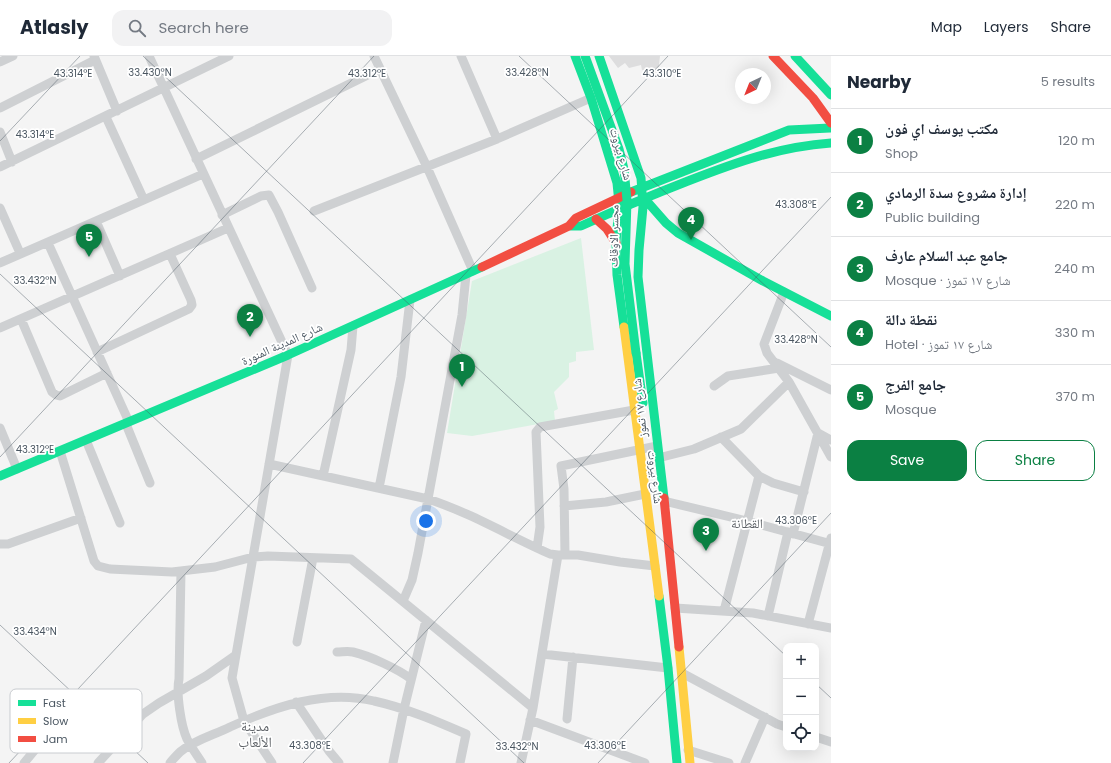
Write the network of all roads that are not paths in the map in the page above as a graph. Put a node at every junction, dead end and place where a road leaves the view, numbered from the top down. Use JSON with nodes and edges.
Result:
{"nodes":[{"id":1,"x":13,"y":56,"type":"edge"},
{"id":2,"x":149,"y":56,"type":"edge"},
{"id":3,"x":229,"y":56,"type":"edge"},
{"id":4,"x":374,"y":56,"type":"edge"},
{"id":5,"x":460,"y":56,"type":"edge"},
{"id":6,"x":575,"y":56,"type":"edge"},
{"id":7,"x":585,"y":56,"type":"edge"},
{"id":8,"x":599,"y":56,"type":"edge"},
{"id":9,"x":773,"y":56,"type":"edge"},
{"id":10,"x":795,"y":56,"type":"edge"},
{"id":11,"x":94,"y":58,"type":"edge"},
{"id":12,"x":801,"y":60,"type":"edge"},
{"id":13,"x":0,"y":62,"type":"edge"},
{"id":14,"x":380,"y":69,"type":"junction"},
{"id":15,"x":163,"y":89,"type":"junction"},
{"id":16,"x":831,"y":95,"type":"edge"},
{"id":17,"x":591,"y":98,"type":"junction"},
{"id":18,"x":0,"y":108,"type":"edge"},
{"id":19,"x":117,"y":111,"type":"junction"},
{"id":20,"x":106,"y":116,"type":"junction"},
{"id":21,"x":831,"y":128,"type":"edge"},
{"id":22,"x":0,"y":132,"type":"edge"},
{"id":23,"x":497,"y":139,"type":"junction"},
{"id":24,"x":831,"y":143,"type":"edge"},
{"id":25,"x":196,"y":159,"type":"junction"},
{"id":26,"x":12,"y":162,"type":"junction"},
{"id":27,"x":0,"y":167,"type":"edge"},
{"id":28,"x":427,"y":167,"type":"junction"},
{"id":29,"x":203,"y":174,"type":"junction"},
{"id":30,"x":643,"y":186,"type":"junction"},
{"id":31,"x":619,"y":197,"type":"junction"},
{"id":32,"x":644,"y":198,"type":"junction"},
{"id":33,"x":144,"y":200,"type":"junction"},
{"id":34,"x":0,"y":208,"type":"edge"},
{"id":35,"x":619,"y":209,"type":"junction"},
{"id":36,"x":314,"y":211,"type":"dead end"},
{"id":37,"x":222,"y":215,"type":"junction"},
{"id":38,"x":596,"y":219,"type":"junction"},
{"id":39,"x":96,"y":221,"type":"junction"},
{"id":40,"x":569,"y":226,"type":"junction"},
{"id":41,"x":228,"y":228,"type":"junction"},
{"id":42,"x":48,"y":243,"type":"junction"},
{"id":43,"x":616,"y":243,"type":"junction"},
{"id":44,"x":20,"y":254,"type":"junction"},
{"id":45,"x":170,"y":254,"type":"junction"},
{"id":46,"x":0,"y":263,"type":"edge"},
{"id":47,"x":469,"y":273,"type":"junction"},
{"id":48,"x":120,"y":276,"type":"junction"},
{"id":49,"x":312,"y":288,"type":"dead end"},
{"id":50,"x":784,"y":292,"type":"junction"},
{"id":51,"x":73,"y":297,"type":"junction"},
{"id":52,"x":410,"y":300,"type":"junction"},
{"id":53,"x":831,"y":316,"type":"edge"},
{"id":54,"x":21,"y":319,"type":"junction"},
{"id":55,"x":353,"y":326,"type":"junction"},
{"id":56,"x":0,"y":328,"type":"edge"},
{"id":57,"x":97,"y":352,"type":"junction"},
{"id":58,"x":288,"y":355,"type":"junction"},
{"id":59,"x":776,"y":365,"type":"junction"},
{"id":60,"x":107,"y":373,"type":"junction"},
{"id":61,"x":789,"y":382,"type":"junction"},
{"id":62,"x":714,"y":386,"type":"dead end"},
{"id":63,"x":831,"y":390,"type":"edge"},
{"id":64,"x":634,"y":410,"type":"junction"},
{"id":65,"x":128,"y":423,"type":"junction"},
{"id":66,"x":646,"y":423,"type":"junction"},
{"id":67,"x":0,"y":428,"type":"edge"},
{"id":68,"x":818,"y":433,"type":"junction"},
{"id":69,"x":721,"y":437,"type":"junction"},
{"id":70,"x":86,"y":440,"type":"junction"},
{"id":71,"x":831,"y":440,"type":"edge"},
{"id":72,"x":657,"y":446,"type":"junction"},
{"id":73,"x":639,"y":449,"type":"junction"},
{"id":74,"x":60,"y":451,"type":"junction"},
{"id":75,"x":831,"y":457,"type":"edge"},
{"id":76,"x":658,"y":458,"type":"junction"},
{"id":77,"x":269,"y":464,"type":"junction"},
{"id":78,"x":17,"y":469,"type":"junction"},
{"id":79,"x":0,"y":476,"type":"edge"},
{"id":80,"x":323,"y":476,"type":"junction"},
{"id":81,"x":759,"y":476,"type":"junction"},
{"id":82,"x":150,"y":483,"type":"dead end"},
{"id":83,"x":379,"y":488,"type":"junction"},
{"id":84,"x":804,"y":492,"type":"junction"},
{"id":85,"x":645,"y":494,"type":"junction"},
{"id":86,"x":428,"y":499,"type":"junction"},
{"id":87,"x":664,"y":501,"type":"junction"},
{"id":88,"x":564,"y":506,"type":"junction"},
{"id":89,"x":81,"y":518,"type":"junction"},
{"id":90,"x":747,"y":520,"type":"junction"},
{"id":91,"x":120,"y":523,"type":"dead end"},
{"id":92,"x":790,"y":533,"type":"junction"},
{"id":93,"x":830,"y":542,"type":"edge"},
{"id":94,"x":0,"y":544,"type":"edge"},
{"id":95,"x":537,"y":548,"type":"junction"},
{"id":96,"x":561,"y":555,"type":"junction"},
{"id":97,"x":253,"y":557,"type":"junction"},
{"id":98,"x":313,"y":558,"type":"junction"},
{"id":99,"x":656,"y":566,"type":"junction"},
{"id":100,"x":180,"y":571,"type":"junction"},
{"id":101,"x":404,"y":601,"type":"junction"},
{"id":102,"x":675,"y":608,"type":"junction"},
{"id":103,"x":724,"y":612,"type":"junction"},
{"id":104,"x":768,"y":616,"type":"junction"},
{"id":105,"x":426,"y":620,"type":"junction"},
{"id":106,"x":808,"y":624,"type":"junction"},
{"id":107,"x":831,"y":628,"type":"edge"},
{"id":108,"x":297,"y":642,"type":"dead end"},
{"id":109,"x":337,"y":652,"type":"dead end"},
{"id":110,"x":542,"y":654,"type":"junction"},
{"id":111,"x":236,"y":655,"type":"junction"},
{"id":112,"x":573,"y":657,"type":"junction"},
{"id":113,"x":668,"y":668,"type":"junction"},
{"id":114,"x":682,"y":673,"type":"junction"},
{"id":115,"x":411,"y":679,"type":"junction"},
{"id":116,"x":178,"y":692,"type":"junction"},
{"id":117,"x":296,"y":702,"type":"junction"},
{"id":118,"x":533,"y":708,"type":"junction"},
{"id":119,"x":404,"y":709,"type":"junction"},
{"id":120,"x":142,"y":715,"type":"edge"},
{"id":121,"x":765,"y":717,"type":"junction"},
{"id":122,"x":567,"y":719,"type":"dead end"},
{"id":123,"x":530,"y":720,"type":"junction"},
{"id":124,"x":244,"y":721,"type":"junction"},
{"id":125,"x":783,"y":726,"type":"edge"},
{"id":126,"x":819,"y":738,"type":"edge"},
{"id":127,"x":831,"y":742,"type":"edge"},
{"id":128,"x":191,"y":745,"type":"junction"},
{"id":129,"x":688,"y":750,"type":"junction"},
{"id":130,"x":32,"y":753,"type":"edge"},
{"id":131,"x":107,"y":753,"type":"edge"},
{"id":132,"x":524,"y":762,"type":"edge"},
{"id":133,"x":24,"y":763,"type":"edge"},
{"id":134,"x":98,"y":763,"type":"edge"},
{"id":135,"x":170,"y":763,"type":"edge"},
{"id":136,"x":202,"y":763,"type":"edge"},
{"id":137,"x":272,"y":763,"type":"edge"},
{"id":138,"x":339,"y":763,"type":"edge"},
{"id":139,"x":393,"y":763,"type":"edge"},
{"id":140,"x":460,"y":763,"type":"edge"},
{"id":141,"x":645,"y":763,"type":"edge"},
{"id":142,"x":677,"y":763,"type":"edge"},
{"id":143,"x":690,"y":763,"type":"edge"},
{"id":144,"x":729,"y":763,"type":"edge"},
{"id":145,"x":745,"y":763,"type":"edge"}],
"edges":[{"from":1,"to":13,"type":"street"},
{"from":2,"to":15,"type":"street"},
{"from":3,"to":15,"type":"street"},
{"from":4,"to":14,"type":"street"},
{"from":5,"to":23,"type":"street"},
{"from":6,"to":17,"type":"street","name":"شارع بيروت"},
{"from":7,"to":66,"type":"street","name":"مجسر الاوقاف","bridge":true},
{"from":8,"to":30,"type":"street","name":"شارع ١٧ تموز"},
{"from":9,"to":21,"type":"street"},
{"from":10,"to":12,"type":"street"},
{"from":11,"to":18,"type":"street"},
{"from":11,"to":19,"type":"street"},
{"from":12,"to":16,"type":"street"},
{"from":14,"to":25,"type":"street"},
{"from":14,"to":28,"type":"street"},
{"from":15,"to":19,"type":"street"},
{"from":15,"to":25,"type":"street"},
{"from":17,"to":23,"type":"street"},
{"from":17,"to":31,"type":"street","name":"شارع بيروت"},
{"from":19,"to":20,"type":"street"},
{"from":20,"to":26,"type":"street"},
{"from":20,"to":33,"type":"street"},
{"from":21,"to":30,"type":"street"},
{"from":22,"to":26,"type":"street"},
{"from":23,"to":28,"type":"street"},
{"from":24,"to":32,"type":"street"},
{"from":25,"to":29,"type":"street"},
{"from":26,"to":27,"type":"street"},
{"from":28,"to":36,"type":"street"},
{"from":28,"to":47,"type":"street"},
{"from":29,"to":33,"type":"street"},
{"from":29,"to":37,"type":"street"},
{"from":30,"to":31,"type":"street"},
{"from":30,"to":32,"type":"street","name":"شارع ١٧ تموز"},
{"from":31,"to":35,"type":"street","name":"شارع بيروت"},
{"from":31,"to":40,"type":"street"},
{"from":32,"to":35,"type":"street"},
{"from":32,"to":50,"type":"street"},
{"from":32,"to":72,"type":"street","name":"شارع ١٧ تموز"},
{"from":33,"to":39,"type":"street"},
{"from":34,"to":44,"type":"street"},
{"from":35,"to":38,"type":"street"},
{"from":35,"to":43,"type":"street","name":"شارع بيروت"},
{"from":37,"to":41,"type":"street"},
{"from":37,"to":49,"type":"street"},
{"from":38,"to":40,"type":"street"},
{"from":38,"to":43,"type":"street"},
{"from":39,"to":42,"type":"street"},
{"from":39,"to":48,"type":"street"},
{"from":40,"to":47,"type":"street","name":"شارع المدينة المنورة"},
{"from":41,"to":45,"type":"street"},
{"from":41,"to":58,"type":"street"},
{"from":42,"to":44,"type":"street"},
{"from":42,"to":51,"type":"street"},
{"from":43,"to":64,"type":"street","name":"شارع بيروت"},
{"from":44,"to":46,"type":"street"},
{"from":45,"to":48,"type":"street"},
{"from":45,"to":57,"type":"street"},
{"from":47,"to":52,"type":"street","name":"شارع المدينة المنورة"},
{"from":47,"to":86,"type":"street"},
{"from":48,"to":51,"type":"street"},
{"from":50,"to":53,"type":"street"},
{"from":50,"to":59,"type":"street"},
{"from":51,"to":54,"type":"street"},
{"from":51,"to":57,"type":"street"},
{"from":52,"to":55,"type":"street","name":"شارع المدينة المنورة"},
{"from":52,"to":83,"type":"street"},
{"from":54,"to":56,"type":"street"},
{"from":54,"to":60,"type":"street"},
{"from":55,"to":58,"type":"street","name":"شارع المدينة المنورة"},
{"from":55,"to":80,"type":"street"},
{"from":57,"to":60,"type":"street"},
{"from":58,"to":65,"type":"street","name":"شارع المدينة المنورة"},
{"from":58,"to":77,"type":"street"},
{"from":59,"to":61,"type":"street"},
{"from":59,"to":62,"type":"street"},
{"from":59,"to":63,"type":"street"},
{"from":60,"to":65,"type":"street"},
{"from":61,"to":68,"type":"street"},
{"from":61,"to":69,"type":"street"},
{"from":64,"to":73,"type":"street","name":"شارع بيروت"},
{"from":64,"to":95,"type":"street"},
{"from":65,"to":70,"type":"street","name":"شارع المدينة المنورة"},
{"from":65,"to":82,"type":"street"},
{"from":66,"to":72,"type":"street","name":"مجسر الاوقاف"},
{"from":66,"to":73,"type":"street","name":"مجسر الاوقاف"},
{"from":67,"to":78,"type":"street"},
{"from":68,"to":71,"type":"street"},
{"from":68,"to":75,"type":"street"},
{"from":68,"to":84,"type":"street"},
{"from":69,"to":76,"type":"street"},
{"from":69,"to":81,"type":"street"},
{"from":70,"to":74,"type":"street","name":"شارع المدينة المنورة"},
{"from":70,"to":91,"type":"street"},
{"from":72,"to":73,"type":"street"},
{"from":72,"to":76,"type":"street","name":"شارع ١٧ تموز"},
{"from":73,"to":85,"type":"street","name":"شارع بيروت"},
{"from":73,"to":88,"type":"street"},
{"from":74,"to":78,"type":"street","name":"شارع المدينة المنورة"},
{"from":74,"to":89,"type":"street"},
{"from":76,"to":87,"type":"street","name":"شارع ١٧ تموز"},
{"from":77,"to":80,"type":"street"},
{"from":77,"to":97,"type":"street"},
{"from":78,"to":79,"type":"street","name":"شارع المدينة المنورة"},
{"from":80,"to":83,"type":"street"},
{"from":81,"to":84,"type":"street"},
{"from":81,"to":90,"type":"street"},
{"from":83,"to":86,"type":"street"},
{"from":84,"to":92,"type":"street"},
{"from":85,"to":88,"type":"street"},
{"from":85,"to":99,"type":"street","name":"شارع بيروت"},
{"from":86,"to":95,"type":"street"},
{"from":86,"to":101,"type":"street"},
{"from":87,"to":90,"type":"street"},
{"from":87,"to":102,"type":"street","name":"شارع ١٧ تموز"},
{"from":88,"to":96,"type":"street"},
{"from":89,"to":94,"type":"street"},
{"from":89,"to":100,"type":"street"},
{"from":90,"to":92,"type":"street"},
{"from":90,"to":103,"type":"street"},
{"from":92,"to":93,"type":"street"},
{"from":92,"to":104,"type":"street"},
{"from":93,"to":106,"type":"street"},
{"from":95,"to":96,"type":"street"},
{"from":96,"to":99,"type":"street"},
{"from":96,"to":110,"type":"street"},
{"from":97,"to":98,"type":"street"},
{"from":97,"to":100,"type":"street"},
{"from":97,"to":111,"type":"street"},
{"from":98,"to":101,"type":"street"},
{"from":98,"to":108,"type":"street"},
{"from":99,"to":113,"type":"street","name":"شارع بيروت"},
{"from":100,"to":116,"type":"street"},
{"from":101,"to":105,"type":"street"},
{"from":102,"to":103,"type":"street"},
{"from":102,"to":114,"type":"street","name":"شارع ١٧ تموز"},
{"from":103,"to":104,"type":"street"},
{"from":104,"to":106,"type":"street"},
{"from":105,"to":115,"type":"street"},
{"from":105,"to":118,"type":"street"},
{"from":106,"to":107,"type":"street"},
{"from":109,"to":115,"type":"street"},
{"from":110,"to":112,"type":"street"},
{"from":110,"to":118,"type":"street"},
{"from":111,"to":116,"type":"street"},
{"from":111,"to":124,"type":"street"},
{"from":112,"to":113,"type":"street"},
{"from":112,"to":122,"type":"street"},
{"from":113,"to":142,"type":"street","name":"شارع بيروت"},
{"from":114,"to":121,"type":"street"},
{"from":114,"to":129,"type":"street","name":"شارع ١٧ تموز"},
{"from":115,"to":119,"type":"street"},
{"from":116,"to":120,"type":"street"},
{"from":116,"to":128,"type":"street"},
{"from":117,"to":119,"type":"street"},
{"from":117,"to":124,"type":"street"},
{"from":117,"to":138,"type":"street"},
{"from":118,"to":123,"type":"street"},
{"from":119,"to":139,"type":"street"},
{"from":119,"to":140,"type":"street"},
{"from":121,"to":125,"type":"street"},
{"from":121,"to":145,"type":"street"},
{"from":123,"to":132,"type":"street"},
{"from":123,"to":141,"type":"street"},
{"from":124,"to":128,"type":"street"},
{"from":124,"to":137,"type":"street"},
{"from":126,"to":127,"type":"street"},
{"from":128,"to":135,"type":"street"},
{"from":128,"to":136,"type":"street"},
{"from":129,"to":143,"type":"street","name":"شارع ١٧ تموز"},
{"from":129,"to":144,"type":"street"},
{"from":130,"to":133,"type":"street"},
{"from":131,"to":134,"type":"street"}]}
